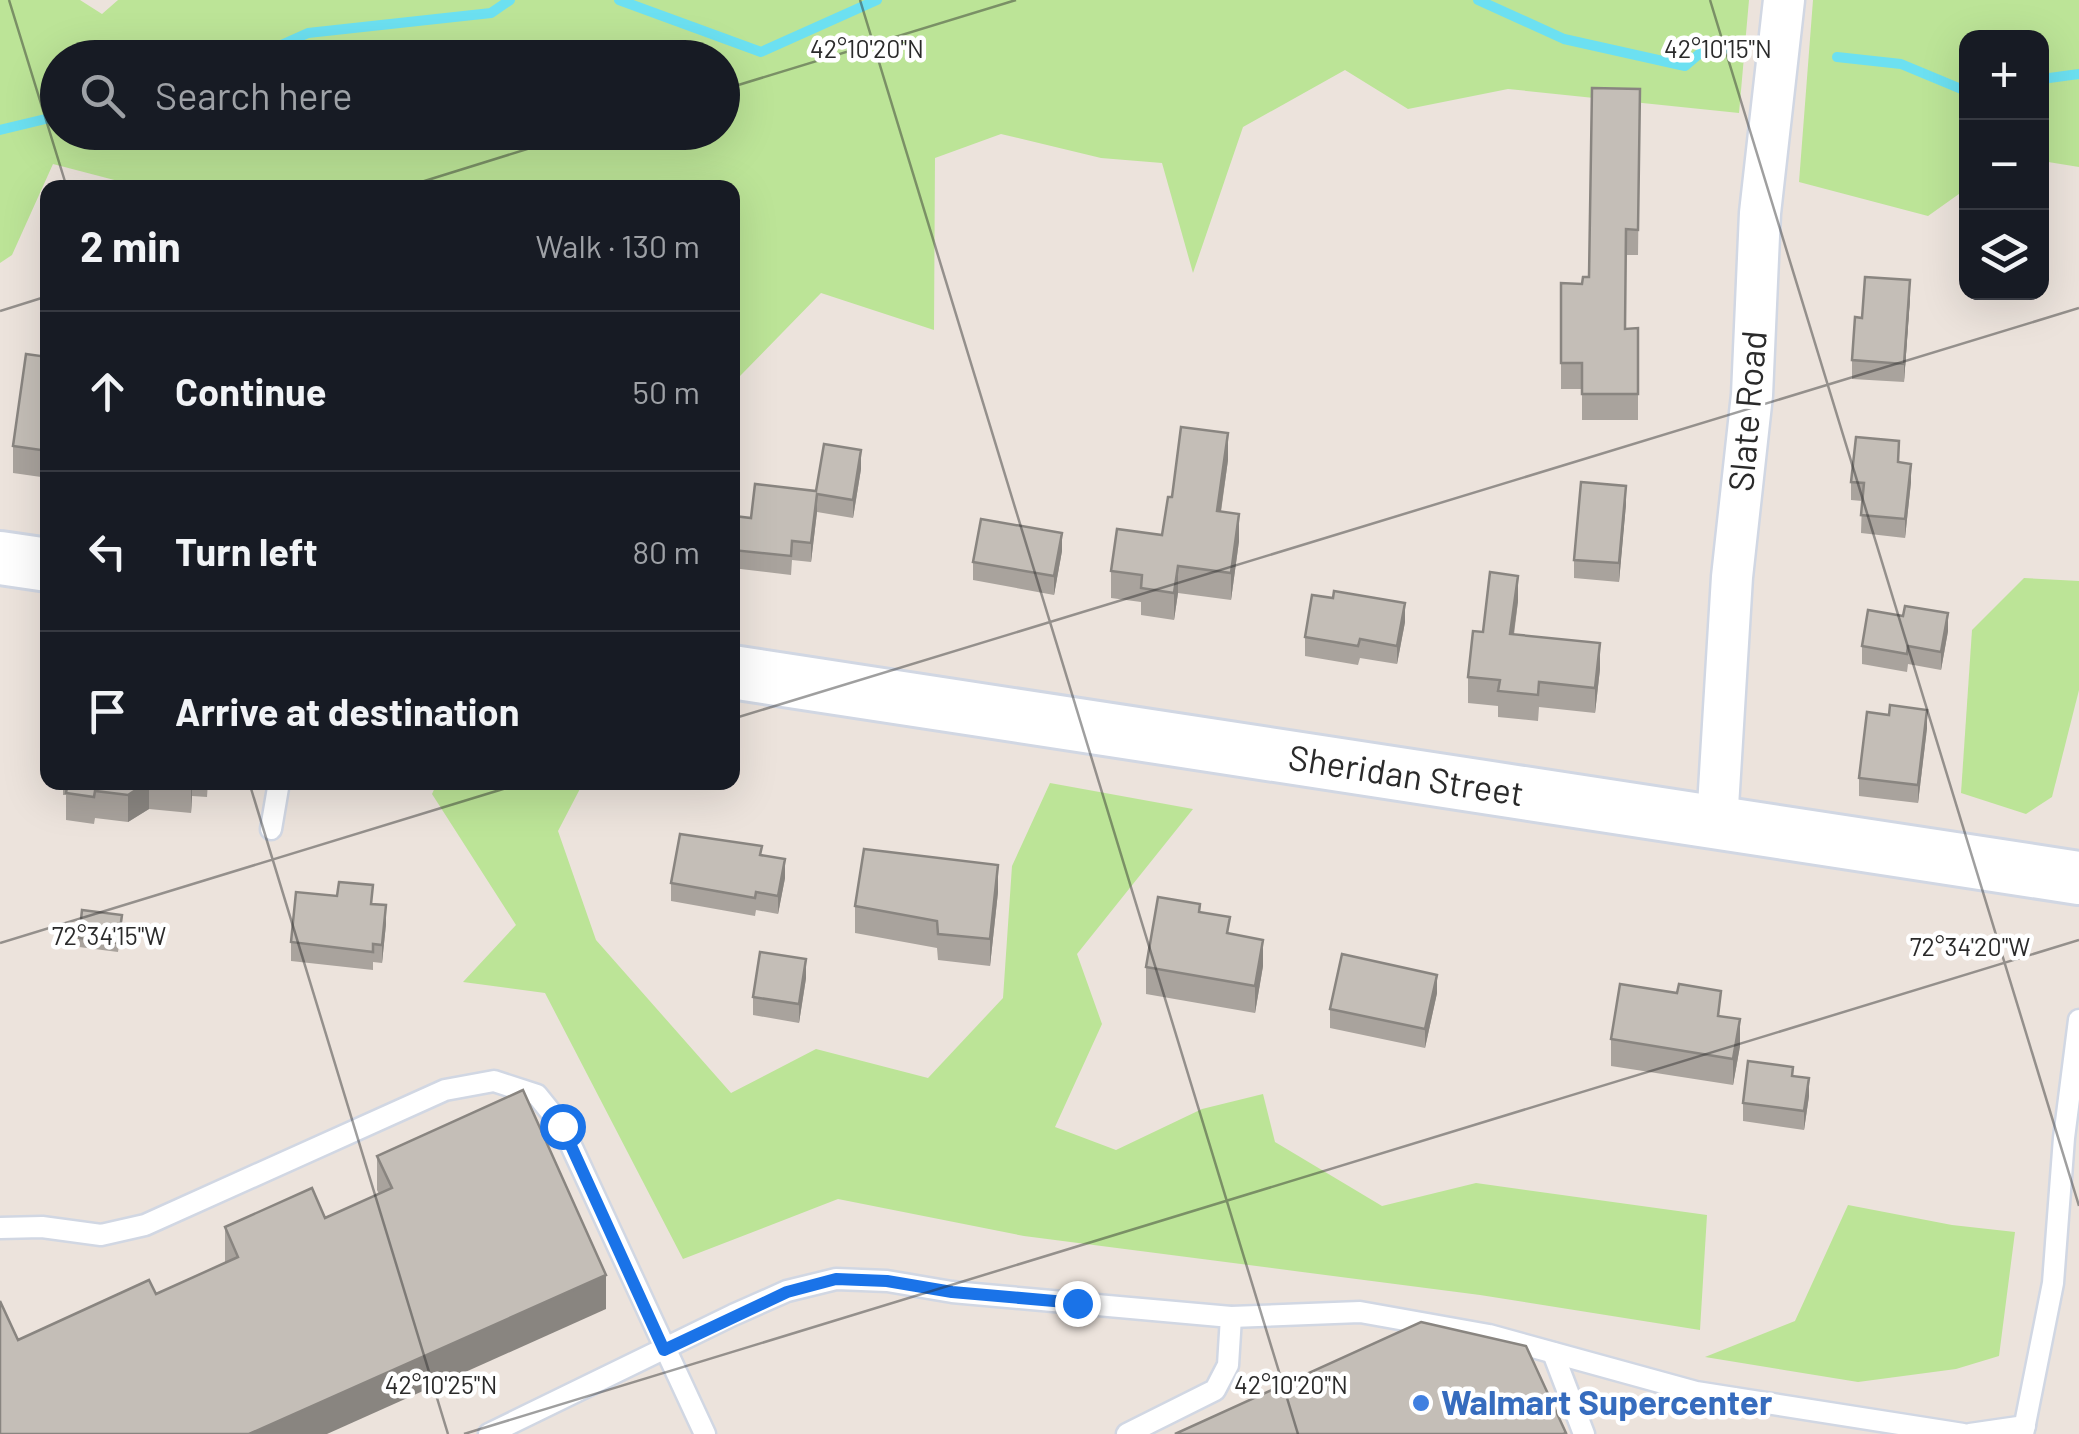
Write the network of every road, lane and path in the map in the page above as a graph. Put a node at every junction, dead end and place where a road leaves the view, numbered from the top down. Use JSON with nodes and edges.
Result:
{"nodes":[{"id":1,"x":1784,"y":0,"type":"edge"},
{"id":2,"x":0,"y":558,"type":"edge"},
{"id":3,"x":40,"y":564,"type":"edge"},
{"id":4,"x":740,"y":673,"type":"edge"},
{"id":5,"x":278,"y":790,"type":"edge"},
{"id":6,"x":1717,"y":823,"type":"junction"},
{"id":7,"x":271,"y":829,"type":"dead end"},
{"id":8,"x":2079,"y":878,"type":"edge"},
{"id":9,"x":2079,"y":1020,"type":"edge"},
{"id":10,"x":0,"y":1228,"type":"edge"},
{"id":11,"x":1231,"y":1317,"type":"junction"},
{"id":12,"x":664,"y":1350,"type":"junction"},
{"id":13,"x":1553,"y":1353,"type":"junction"},
{"id":14,"x":2024,"y":1430,"type":"edge"},
{"id":15,"x":490,"y":1434,"type":"edge"},
{"id":16,"x":705,"y":1434,"type":"edge"},
{"id":17,"x":1128,"y":1434,"type":"edge"},
{"id":18,"x":1584,"y":1434,"type":"edge"},
{"id":19,"x":1966,"y":1434,"type":"edge"}],
"edges":[{"from":1,"to":6,"type":"street","name":"Slate Road"},
{"from":2,"to":3,"type":"street"},
{"from":4,"to":6,"type":"street","name":"Sheridan Street"},
{"from":5,"to":7,"type":"lane"},
{"from":6,"to":8,"type":"street","name":"Sheridan Street"},
{"from":9,"to":14,"type":"lane"},
{"from":10,"to":12,"type":"lane"},
{"from":11,"to":12,"type":"lane"},
{"from":11,"to":13,"type":"lane"},
{"from":11,"to":17,"type":"lane"},
{"from":12,"to":15,"type":"lane"},
{"from":12,"to":16,"type":"lane"},
{"from":13,"to":18,"type":"lane"},
{"from":13,"to":19,"type":"lane"},
{"from":14,"to":19,"type":"lane"}]}
